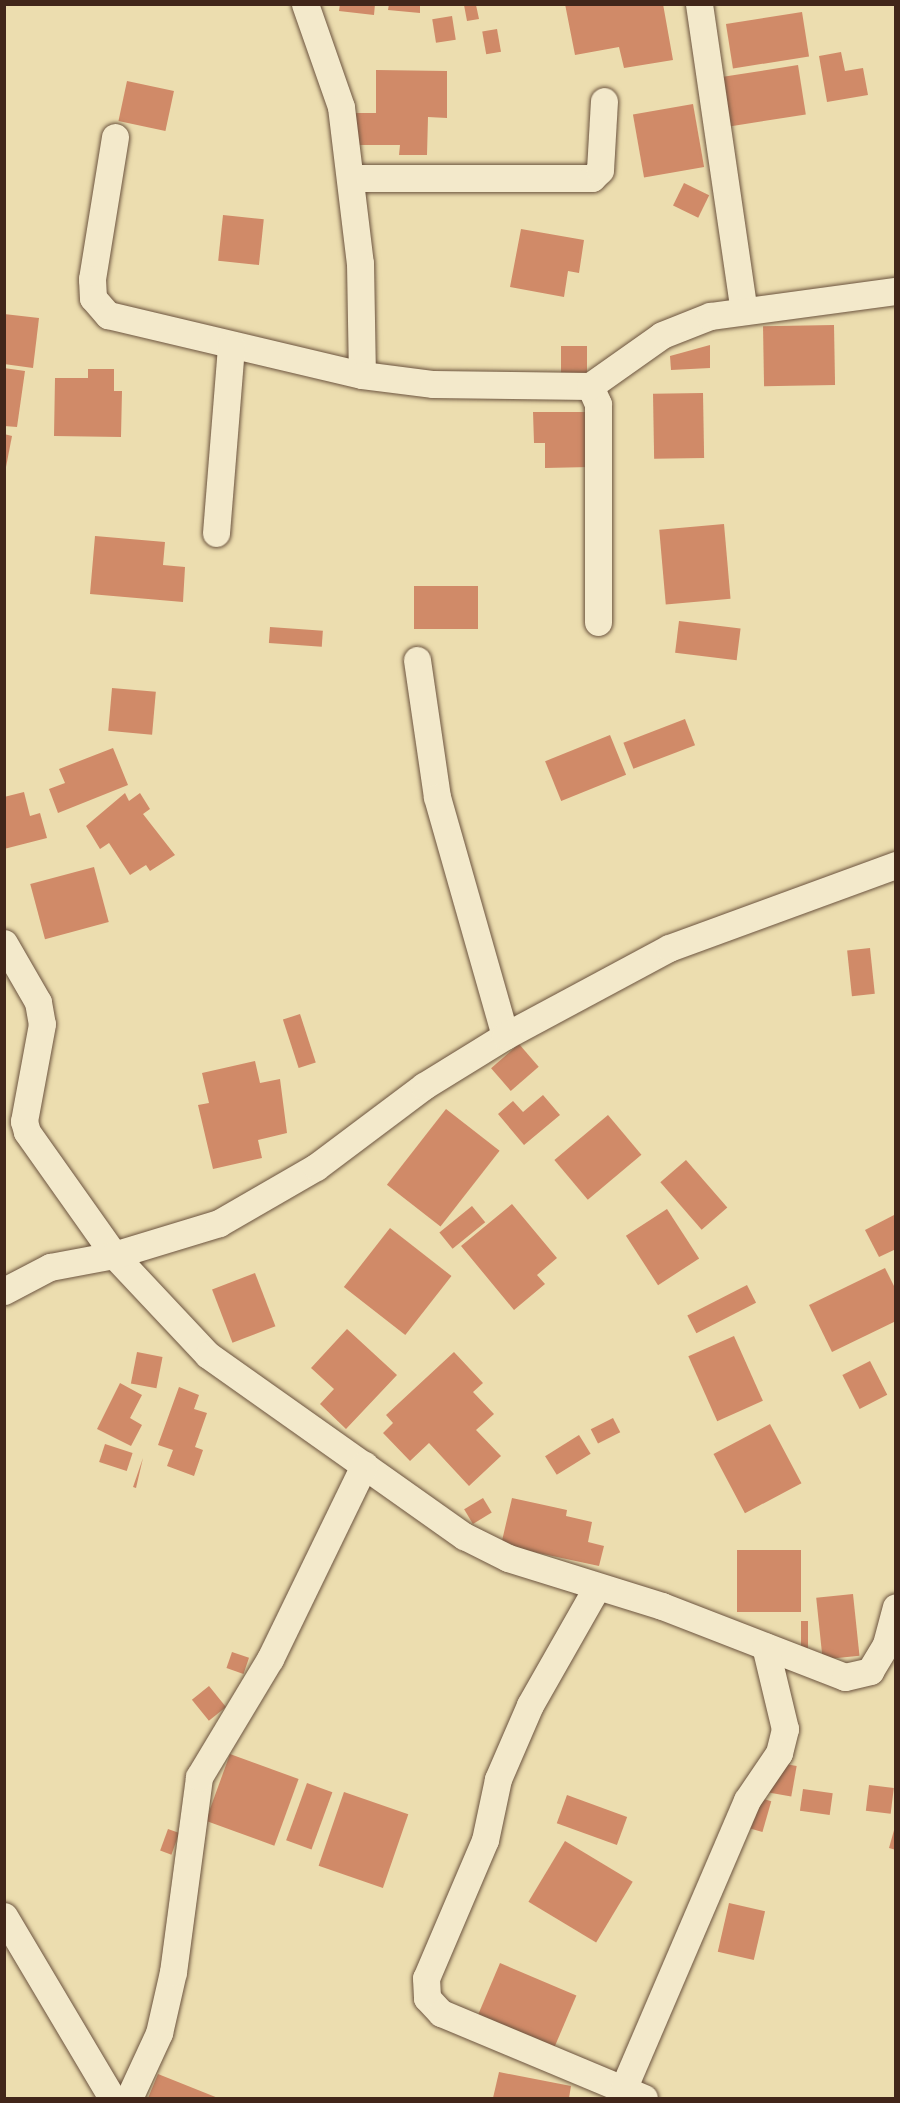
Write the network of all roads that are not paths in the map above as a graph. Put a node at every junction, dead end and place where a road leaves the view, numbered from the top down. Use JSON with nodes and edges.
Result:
{"nodes":[{"id":1,"x":305,"y":4,"type":"edge"},
{"id":2,"x":699,"y":4,"type":"edge"},
{"id":3,"x":604,"y":101,"type":"dead end"},
{"id":4,"x":116,"y":137,"type":"dead end"},
{"id":5,"x":351,"y":178,"type":"junction"},
{"id":6,"x":896,"y":291,"type":"edge"},
{"id":7,"x":744,"y":311,"type":"junction"},
{"id":8,"x":231,"y":346,"type":"junction"},
{"id":9,"x":362,"y":375,"type":"junction"},
{"id":10,"x":590,"y":386,"type":"junction"},
{"id":11,"x":216,"y":533,"type":"dead end"},
{"id":12,"x":598,"y":622,"type":"dead end"},
{"id":13,"x":417,"y":660,"type":"dead end"},
{"id":14,"x":896,"y":865,"type":"edge"},
{"id":15,"x":4,"y":942,"type":"edge"},
{"id":16,"x":505,"y":1036,"type":"junction"},
{"id":17,"x":114,"y":1256,"type":"junction"},
{"id":18,"x":4,"y":1291,"type":"edge"},
{"id":19,"x":364,"y":1465,"type":"junction"},
{"id":20,"x":597,"y":1587,"type":"junction"},
{"id":21,"x":896,"y":1607,"type":"edge"},
{"id":22,"x":765,"y":1646,"type":"junction"},
{"id":23,"x":4,"y":1916,"type":"edge"},
{"id":24,"x":634,"y":2093,"type":"edge"},
{"id":25,"x":112,"y":2098,"type":"edge"},
{"id":26,"x":129,"y":2098,"type":"edge"}],
"edges":[{"from":1,"to":5,"type":"street"},
{"from":2,"to":7,"type":"street"},
{"from":3,"to":5,"type":"street"},
{"from":4,"to":8,"type":"street"},
{"from":5,"to":9,"type":"street"},
{"from":6,"to":7,"type":"street"},
{"from":7,"to":10,"type":"street"},
{"from":8,"to":9,"type":"street"},
{"from":8,"to":11,"type":"street"},
{"from":9,"to":10,"type":"street"},
{"from":10,"to":12,"type":"street"},
{"from":13,"to":16,"type":"street"},
{"from":14,"to":16,"type":"street"},
{"from":15,"to":17,"type":"street"},
{"from":16,"to":17,"type":"street"},
{"from":17,"to":18,"type":"street"},
{"from":17,"to":19,"type":"street"},
{"from":19,"to":20,"type":"street"},
{"from":19,"to":26,"type":"street"},
{"from":20,"to":22,"type":"street"},
{"from":20,"to":24,"type":"street"},
{"from":21,"to":22,"type":"street"},
{"from":22,"to":24,"type":"street"},
{"from":23,"to":25,"type":"street"}]}
